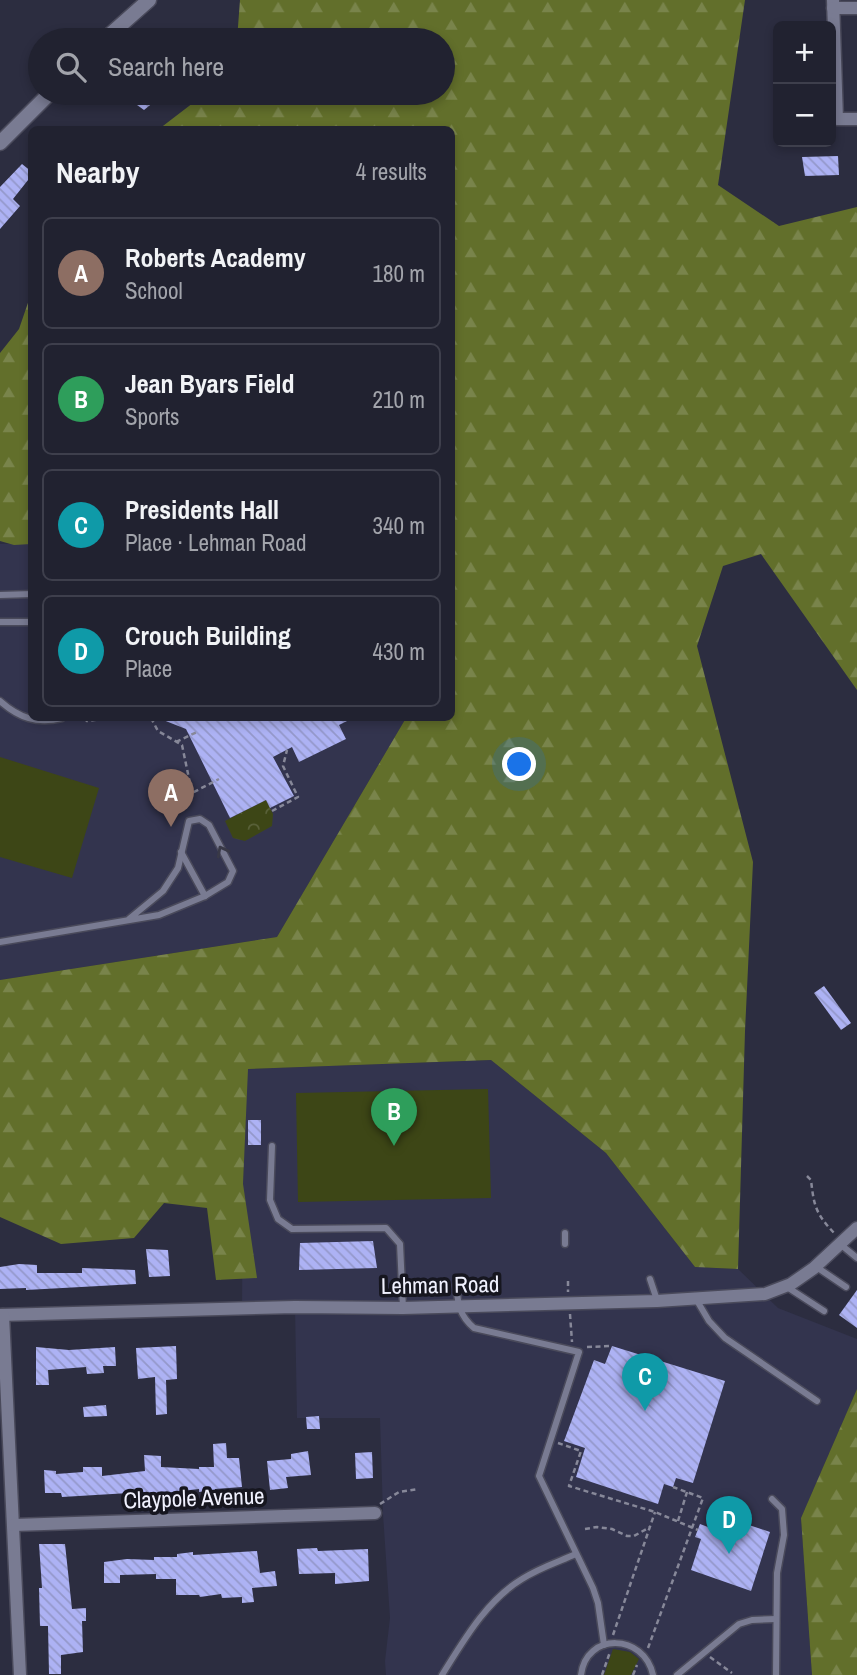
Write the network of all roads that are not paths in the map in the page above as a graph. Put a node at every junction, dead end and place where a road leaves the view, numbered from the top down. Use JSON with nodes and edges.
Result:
{"nodes":[{"id":1,"x":149,"y":0,"type":"edge"},
{"id":2,"x":833,"y":4,"type":"edge"},
{"id":3,"x":857,"y":8,"type":"edge"},
{"id":4,"x":118,"y":28,"type":"edge"},
{"id":5,"x":38,"y":105,"type":"edge"},
{"id":6,"x":857,"y":119,"type":"edge"},
{"id":7,"x":0,"y":143,"type":"edge"},
{"id":8,"x":28,"y":594,"type":"edge"},
{"id":9,"x":0,"y":595,"type":"edge"},
{"id":10,"x":0,"y":622,"type":"edge"},
{"id":11,"x":28,"y":622,"type":"edge"},
{"id":12,"x":0,"y":701,"type":"edge"},
{"id":13,"x":28,"y":719,"type":"edge"},
{"id":14,"x":181,"y":852,"type":"junction"},
{"id":15,"x":205,"y":896,"type":"junction"},
{"id":16,"x":128,"y":919,"type":"junction"},
{"id":17,"x":0,"y":942,"type":"edge"},
{"id":18,"x":272,"y":1146,"type":"dead end"},
{"id":19,"x":857,"y":1228,"type":"edge"},
{"id":20,"x":565,"y":1233,"type":"dead end"},
{"id":21,"x":841,"y":1243,"type":"junction"},
{"id":22,"x":565,"y":1244,"type":"dead end"},
{"id":23,"x":857,"y":1258,"type":"edge"},
{"id":24,"x":816,"y":1266,"type":"junction"},
{"id":25,"x":650,"y":1279,"type":"dead end"},
{"id":26,"x":456,"y":1285,"type":"dead end"},
{"id":27,"x":786,"y":1286,"type":"junction"},
{"id":28,"x":846,"y":1287,"type":"dead end"},
{"id":29,"x":696,"y":1299,"type":"junction"},
{"id":30,"x":657,"y":1301,"type":"junction"},
{"id":31,"x":458,"y":1306,"type":"junction"},
{"id":32,"x":403,"y":1308,"type":"junction"},
{"id":33,"x":824,"y":1311,"type":"dead end"},
{"id":34,"x":1,"y":1315,"type":"edge"},
{"id":35,"x":817,"y":1401,"type":"dead end"},
{"id":36,"x":772,"y":1499,"type":"dead end"},
{"id":37,"x":378,"y":1508,"type":"road end"},
{"id":38,"x":14,"y":1525,"type":"junction"},
{"id":39,"x":576,"y":1554,"type":"junction"},
{"id":40,"x":776,"y":1619,"type":"junction"},
{"id":41,"x":608,"y":1644,"type":"junction"},
{"id":42,"x":581,"y":1673,"type":"edge"},
{"id":43,"x":20,"y":1675,"type":"edge"},
{"id":44,"x":442,"y":1675,"type":"edge"},
{"id":45,"x":574,"y":1675,"type":"edge"},
{"id":46,"x":653,"y":1675,"type":"edge"},
{"id":47,"x":677,"y":1675,"type":"edge"},
{"id":48,"x":776,"y":1675,"type":"edge"}],
"edges":[{"from":1,"to":4,"type":"street"},
{"from":2,"to":3,"type":"street"},
{"from":2,"to":6,"type":"street"},
{"from":5,"to":7,"type":"street"},
{"from":8,"to":9,"type":"lane"},
{"from":10,"to":11,"type":"lane"},
{"from":12,"to":13,"type":"lane"},
{"from":14,"to":15,"type":"lane"},
{"from":15,"to":14,"type":"lane","one_way":true},
{"from":14,"to":16,"type":"lane"},
{"from":15,"to":16,"type":"lane"},
{"from":16,"to":17,"type":"lane"},
{"from":18,"to":32,"type":"lane"},
{"from":19,"to":21,"type":"street","name":"Lehman Road"},
{"from":20,"to":22,"type":"lane"},
{"from":21,"to":23,"type":"lane"},
{"from":21,"to":24,"type":"street","name":"Lehman Road"},
{"from":24,"to":27,"type":"street","name":"Lehman Road"},
{"from":24,"to":28,"type":"lane"},
{"from":25,"to":30,"type":"lane"},
{"from":26,"to":31,"type":"lane"},
{"from":27,"to":29,"type":"street","name":"Lehman Road"},
{"from":27,"to":33,"type":"lane"},
{"from":29,"to":30,"type":"street","name":"Lehman Road"},
{"from":29,"to":35,"type":"lane"},
{"from":30,"to":31,"type":"street","name":"Lehman Road"},
{"from":31,"to":32,"type":"street","name":"Lehman Road"},
{"from":31,"to":39,"type":"lane"},
{"from":32,"to":34,"type":"street","name":"Lehman Road"},
{"from":34,"to":38,"type":"street"},
{"from":36,"to":40,"type":"lane"},
{"from":37,"to":38,"type":"street","name":"Claypole Avenue"},
{"from":38,"to":43,"type":"street"},
{"from":39,"to":41,"type":"lane"},
{"from":39,"to":44,"type":"lane"},
{"from":40,"to":47,"type":"lane"},
{"from":40,"to":48,"type":"lane"},
{"from":41,"to":42,"type":"lane"},
{"from":41,"to":46,"type":"lane"},
{"from":42,"to":45,"type":"lane"}]}
